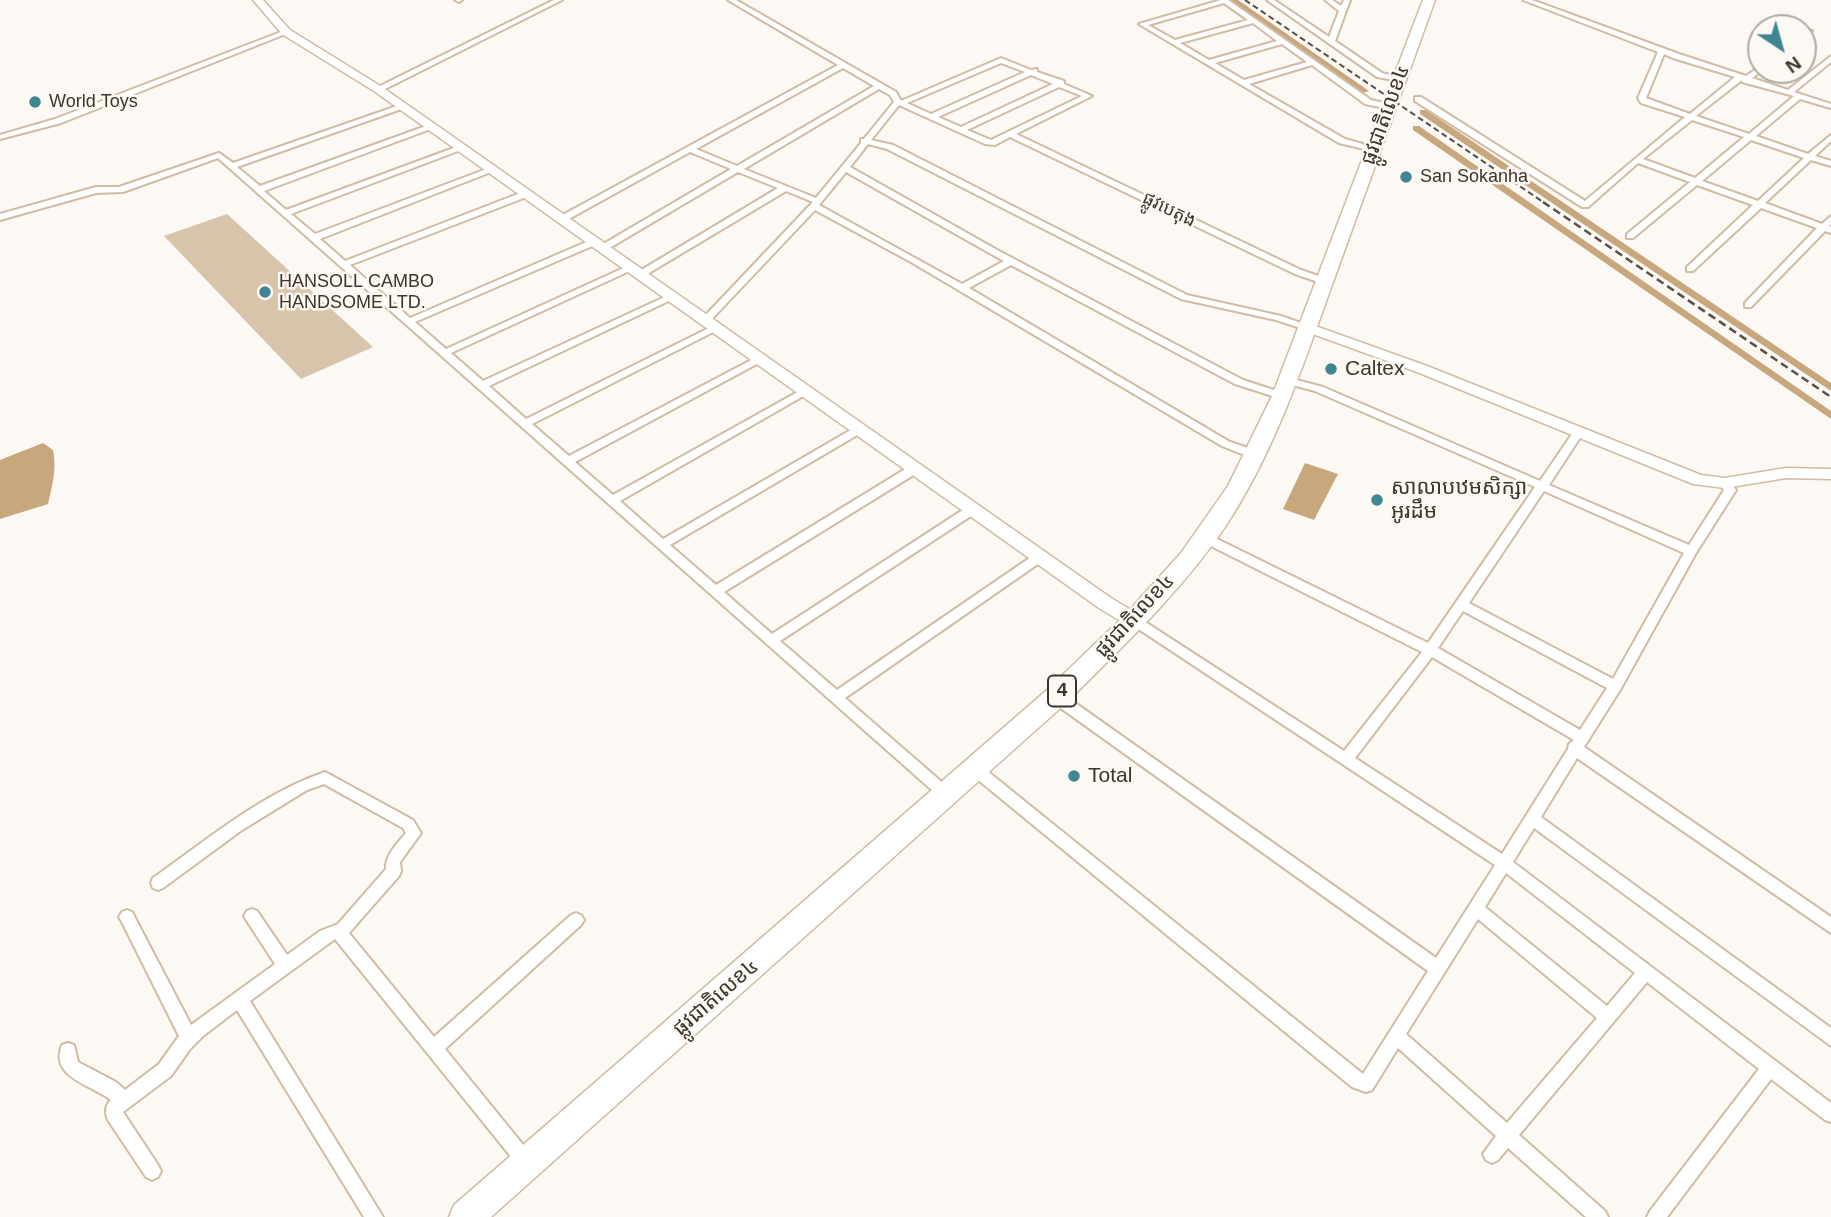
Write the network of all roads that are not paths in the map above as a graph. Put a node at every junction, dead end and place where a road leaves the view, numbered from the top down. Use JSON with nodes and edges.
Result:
{"nodes":[{"id":1,"x":258,"y":0,"type":"edge"},
{"id":2,"x":559,"y":0,"type":"edge"},
{"id":3,"x":731,"y":0,"type":"edge"},
{"id":4,"x":1270,"y":0,"type":"edge"},
{"id":5,"x":1328,"y":0,"type":"edge"},
{"id":6,"x":1348,"y":0,"type":"edge"},
{"id":7,"x":1429,"y":0,"type":"edge"},
{"id":8,"x":1526,"y":0,"type":"edge"},
{"id":9,"x":1225,"y":1,"type":"edge"},
{"id":10,"x":1343,"y":10,"type":"junction"},
{"id":11,"x":1254,"y":21,"type":"junction"},
{"id":12,"x":286,"y":32,"type":"junction"},
{"id":13,"x":1282,"y":41,"type":"junction"},
{"id":14,"x":1331,"y":41,"type":"junction"},
{"id":15,"x":1174,"y":43,"type":"junction"},
{"id":16,"x":1662,"y":51,"type":"junction"},
{"id":17,"x":1831,"y":58,"type":"edge"},
{"id":18,"x":1208,"y":63,"type":"junction"},
{"id":19,"x":1312,"y":63,"type":"junction"},
{"id":20,"x":842,"y":66,"type":"junction"},
{"id":21,"x":1034,"y":71,"type":"junction"},
{"id":22,"x":1747,"y":76,"type":"edge"},
{"id":23,"x":1400,"y":79,"type":"junction"},
{"id":24,"x":1742,"y":79,"type":"junction"},
{"id":25,"x":1061,"y":83,"type":"junction"},
{"id":26,"x":1243,"y":83,"type":"junction"},
{"id":27,"x":879,"y":86,"type":"junction"},
{"id":28,"x":378,"y":89,"type":"junction"},
{"id":29,"x":1788,"y":93,"type":"junction"},
{"id":30,"x":1799,"y":96,"type":"junction"},
{"id":31,"x":1418,"y":99,"type":"dead end"},
{"id":32,"x":900,"y":102,"type":"junction"},
{"id":33,"x":1831,"y":106,"type":"edge"},
{"id":34,"x":402,"y":107,"type":"junction"},
{"id":35,"x":1390,"y":107,"type":"junction"},
{"id":36,"x":931,"y":117,"type":"junction"},
{"id":37,"x":1689,"y":117,"type":"junction"},
{"id":38,"x":432,"y":127,"type":"junction"},
{"id":39,"x":961,"y":130,"type":"junction"},
{"id":40,"x":1012,"y":135,"type":"junction"},
{"id":41,"x":0,"y":137,"type":"edge"},
{"id":42,"x":1831,"y":137,"type":"edge"},
{"id":43,"x":1751,"y":138,"type":"junction"},
{"id":44,"x":864,"y":141,"type":"junction"},
{"id":45,"x":462,"y":148,"type":"junction"},
{"id":46,"x":691,"y":150,"type":"junction"},
{"id":47,"x":1374,"y":150,"type":"junction"},
{"id":48,"x":1810,"y":157,"type":"junction"},
{"id":49,"x":1637,"y":160,"type":"junction"},
{"id":50,"x":1831,"y":164,"type":"edge"},
{"id":51,"x":231,"y":166,"type":"junction"},
{"id":52,"x":844,"y":167,"type":"junction"},
{"id":53,"x":492,"y":170,"type":"junction"},
{"id":54,"x":739,"y":170,"type":"junction"},
{"id":55,"x":1698,"y":182,"type":"junction"},
{"id":56,"x":785,"y":188,"type":"junction"},
{"id":57,"x":258,"y":190,"type":"junction"},
{"id":58,"x":526,"y":194,"type":"junction"},
{"id":59,"x":815,"y":204,"type":"junction"},
{"id":60,"x":1759,"y":204,"type":"junction"},
{"id":61,"x":285,"y":213,"type":"junction"},
{"id":62,"x":0,"y":217,"type":"edge"},
{"id":63,"x":562,"y":219,"type":"junction"},
{"id":64,"x":1831,"y":219,"type":"edge"},
{"id":65,"x":1827,"y":229,"type":"edge"},
{"id":66,"x":1630,"y":236,"type":"dead end"},
{"id":67,"x":313,"y":238,"type":"junction"},
{"id":68,"x":599,"y":245,"type":"junction"},
{"id":69,"x":1011,"y":261,"type":"junction"},
{"id":70,"x":343,"y":265,"type":"junction"},
{"id":71,"x":1690,"y":269,"type":"dead end"},
{"id":72,"x":636,"y":271,"type":"junction"},
{"id":73,"x":1326,"y":282,"type":"junction"},
{"id":74,"x":962,"y":288,"type":"junction"},
{"id":75,"x":672,"y":297,"type":"junction"},
{"id":76,"x":1748,"y":306,"type":"dead end"},
{"id":77,"x":408,"y":322,"type":"junction"},
{"id":78,"x":711,"y":324,"type":"junction"},
{"id":79,"x":1307,"y":327,"type":"junction"},
{"id":80,"x":444,"y":353,"type":"junction"},
{"id":81,"x":761,"y":359,"type":"junction"},
{"id":82,"x":481,"y":386,"type":"junction"},
{"id":83,"x":1286,"y":389,"type":"junction"},
{"id":84,"x":807,"y":391,"type":"junction"},
{"id":85,"x":524,"y":424,"type":"junction"},
{"id":86,"x":860,"y":429,"type":"junction"},
{"id":87,"x":1578,"y":433,"type":"junction"},
{"id":88,"x":1256,"y":455,"type":"junction"},
{"id":89,"x":566,"y":461,"type":"junction"},
{"id":90,"x":916,"y":468,"type":"junction"},
{"id":91,"x":1831,"y":474,"type":"edge"},
{"id":92,"x":1726,"y":483,"type":"junction"},
{"id":93,"x":1542,"y":488,"type":"junction"},
{"id":94,"x":612,"y":501,"type":"junction"},
{"id":95,"x":973,"y":509,"type":"junction"},
{"id":96,"x":1205,"y":538,"type":"junction"},
{"id":97,"x":661,"y":545,"type":"junction"},
{"id":98,"x":1691,"y":551,"type":"junction"},
{"id":99,"x":1041,"y":556,"type":"junction"},
{"id":100,"x":714,"y":592,"type":"junction"},
{"id":101,"x":1462,"y":605,"type":"junction"},
{"id":102,"x":1135,"y":621,"type":"junction"},
{"id":103,"x":770,"y":641,"type":"junction"},
{"id":104,"x":1430,"y":650,"type":"junction"},
{"id":105,"x":1615,"y":686,"type":"junction"},
{"id":106,"x":1056,"y":697,"type":"junction"},
{"id":107,"x":835,"y":698,"type":"junction"},
{"id":108,"x":1578,"y":742,"type":"junction"},
{"id":109,"x":1346,"y":759,"type":"junction"},
{"id":110,"x":976,"y":770,"type":"junction"},
{"id":111,"x":947,"y":795,"type":"junction"},
{"id":112,"x":1533,"y":819,"type":"junction"},
{"id":113,"x":1504,"y":863,"type":"junction"},
{"id":114,"x":158,"y":883,"type":"dead end"},
{"id":115,"x":1477,"y":909,"type":"junction"},
{"id":116,"x":252,"y":916,"type":"dead end"},
{"id":117,"x":127,"y":917,"type":"dead end"},
{"id":118,"x":576,"y":920,"type":"dead end"},
{"id":119,"x":1831,"y":926,"type":"edge"},
{"id":120,"x":340,"y":933,"type":"junction"},
{"id":121,"x":285,"y":966,"type":"junction"},
{"id":122,"x":1438,"y":969,"type":"junction"},
{"id":123,"x":1645,"y":973,"type":"junction"},
{"id":124,"x":241,"y":1001,"type":"junction"},
{"id":125,"x":1607,"y":1016,"type":"junction"},
{"id":126,"x":1396,"y":1037,"type":"junction"},
{"id":127,"x":189,"y":1038,"type":"junction"},
{"id":128,"x":1831,"y":1038,"type":"edge"},
{"id":129,"x":434,"y":1048,"type":"junction"},
{"id":130,"x":68,"y":1051,"type":"dead end"},
{"id":131,"x":1770,"y":1067,"type":"junction"},
{"id":132,"x":124,"y":1101,"type":"junction"},
{"id":133,"x":1831,"y":1114,"type":"edge"},
{"id":134,"x":1507,"y":1136,"type":"junction"},
{"id":135,"x":1492,"y":1154,"type":"dead end"},
{"id":136,"x":528,"y":1163,"type":"junction"},
{"id":137,"x":152,"y":1171,"type":"dead end"},
{"id":138,"x":374,"y":1217,"type":"edge"},
{"id":139,"x":466,"y":1217,"type":"edge"},
{"id":140,"x":1599,"y":1217,"type":"edge"},
{"id":141,"x":1656,"y":1217,"type":"edge"}],
"edges":[{"from":1,"to":12,"type":"street"},
{"from":2,"to":28,"type":"street"},
{"from":3,"to":20,"type":"street"},
{"from":4,"to":14,"type":"street"},
{"from":5,"to":10,"type":"street"},
{"from":6,"to":10,"type":"street"},
{"from":7,"to":23,"type":"highway","name":"ផ្លូវជាតិលេខ៤","number":"4"},
{"from":8,"to":16,"type":"street"},
{"from":9,"to":11,"type":"street"},
{"from":9,"to":15,"type":"street"},
{"from":10,"to":14,"type":"street"},
{"from":11,"to":13,"type":"street"},
{"from":11,"to":15,"type":"street"},
{"from":12,"to":28,"type":"street"},
{"from":12,"to":41,"type":"street"},
{"from":13,"to":18,"type":"street"},
{"from":13,"to":19,"type":"street"},
{"from":14,"to":23,"type":"street"},
{"from":15,"to":18,"type":"street"},
{"from":16,"to":24,"type":"street"},
{"from":16,"to":37,"type":"street"},
{"from":17,"to":29,"type":"street"},
{"from":18,"to":26,"type":"street"},
{"from":19,"to":26,"type":"street"},
{"from":19,"to":35,"type":"street"},
{"from":20,"to":27,"type":"street"},
{"from":20,"to":46,"type":"street"},
{"from":21,"to":25,"type":"street"},
{"from":21,"to":32,"type":"street"},
{"from":21,"to":36,"type":"street"},
{"from":22,"to":24,"type":"street"},
{"from":23,"to":35,"type":"highway","name":"ផ្លូវជាតិលេខ៤","number":"4"},
{"from":24,"to":29,"type":"street"},
{"from":24,"to":37,"type":"street"},
{"from":25,"to":39,"type":"street"},
{"from":25,"to":40,"type":"street"},
{"from":26,"to":47,"type":"street"},
{"from":27,"to":32,"type":"street"},
{"from":27,"to":54,"type":"street"},
{"from":28,"to":34,"type":"street"},
{"from":29,"to":30,"type":"street"},
{"from":30,"to":33,"type":"street"},
{"from":30,"to":43,"type":"street"},
{"from":31,"to":49,"type":"street"},
{"from":32,"to":36,"type":"street"},
{"from":32,"to":44,"type":"street"},
{"from":34,"to":38,"type":"street"},
{"from":34,"to":51,"type":"street"},
{"from":35,"to":47,"type":"highway","name":"ផ្លូវជាតិលេខ៤","number":"4"},
{"from":36,"to":39,"type":"street"},
{"from":37,"to":43,"type":"street"},
{"from":37,"to":49,"type":"street"},
{"from":38,"to":45,"type":"street"},
{"from":38,"to":57,"type":"street"},
{"from":39,"to":40,"type":"street"},
{"from":40,"to":73,"type":"street","name":"ផ្លូវបេតុង"},
{"from":42,"to":48,"type":"street"},
{"from":43,"to":48,"type":"street"},
{"from":43,"to":55,"type":"street"},
{"from":44,"to":52,"type":"street"},
{"from":44,"to":79,"type":"street"},
{"from":45,"to":53,"type":"street"},
{"from":45,"to":61,"type":"street"},
{"from":46,"to":54,"type":"street"},
{"from":46,"to":63,"type":"street"},
{"from":47,"to":73,"type":"highway","name":"ផ្លូវជាតិលេខ៤","number":"4"},
{"from":48,"to":50,"type":"street"},
{"from":48,"to":60,"type":"street"},
{"from":49,"to":55,"type":"street"},
{"from":51,"to":57,"type":"street"},
{"from":51,"to":62,"type":"street"},
{"from":52,"to":59,"type":"street"},
{"from":52,"to":69,"type":"street"},
{"from":53,"to":58,"type":"street"},
{"from":53,"to":67,"type":"street"},
{"from":54,"to":56,"type":"street"},
{"from":54,"to":68,"type":"street"},
{"from":55,"to":60,"type":"street"},
{"from":55,"to":66,"type":"street"},
{"from":56,"to":59,"type":"street"},
{"from":56,"to":72,"type":"street"},
{"from":57,"to":61,"type":"street"},
{"from":58,"to":63,"type":"street"},
{"from":58,"to":70,"type":"street"},
{"from":59,"to":74,"type":"street"},
{"from":59,"to":78,"type":"street"},
{"from":60,"to":65,"type":"street"},
{"from":60,"to":71,"type":"street"},
{"from":61,"to":67,"type":"street"},
{"from":63,"to":68,"type":"street"},
{"from":64,"to":65,"type":"street"},
{"from":65,"to":76,"type":"street"},
{"from":67,"to":70,"type":"street"},
{"from":68,"to":72,"type":"street"},
{"from":68,"to":77,"type":"street"},
{"from":69,"to":74,"type":"street"},
{"from":69,"to":83,"type":"street"},
{"from":70,"to":77,"type":"street"},
{"from":72,"to":75,"type":"street"},
{"from":72,"to":80,"type":"street"},
{"from":73,"to":79,"type":"highway","name":"ផ្លូវជាតិលេខ៤","number":"4"},
{"from":74,"to":88,"type":"street"},
{"from":75,"to":78,"type":"street"},
{"from":75,"to":82,"type":"street"},
{"from":77,"to":80,"type":"street"},
{"from":78,"to":81,"type":"street"},
{"from":78,"to":85,"type":"street"},
{"from":79,"to":83,"type":"highway","name":"ផ្លូវជាតិលេខ៤","number":"4"},
{"from":79,"to":87,"type":"street"},
{"from":80,"to":82,"type":"street"},
{"from":81,"to":84,"type":"street"},
{"from":81,"to":89,"type":"street"},
{"from":82,"to":85,"type":"street"},
{"from":83,"to":88,"type":"highway","name":"ផ្លូវជាតិលេខ៤","number":"4"},
{"from":83,"to":93,"type":"street"},
{"from":84,"to":86,"type":"street"},
{"from":84,"to":94,"type":"street"},
{"from":85,"to":89,"type":"street"},
{"from":86,"to":90,"type":"street"},
{"from":86,"to":97,"type":"street"},
{"from":87,"to":92,"type":"street"},
{"from":87,"to":93,"type":"street"},
{"from":88,"to":96,"type":"highway","name":"ផ្លូវជាតិលេខ៤","number":"4"},
{"from":89,"to":94,"type":"street"},
{"from":90,"to":95,"type":"street"},
{"from":90,"to":100,"type":"street"},
{"from":91,"to":92,"type":"street"},
{"from":92,"to":98,"type":"street"},
{"from":93,"to":98,"type":"street"},
{"from":93,"to":101,"type":"street"},
{"from":94,"to":97,"type":"street"},
{"from":95,"to":99,"type":"street"},
{"from":95,"to":103,"type":"street"},
{"from":96,"to":102,"type":"highway","name":"ផ្លូវជាតិលេខ៤","number":"4"},
{"from":96,"to":104,"type":"street"},
{"from":97,"to":100,"type":"street"},
{"from":98,"to":105,"type":"street"},
{"from":99,"to":102,"type":"street"},
{"from":99,"to":107,"type":"street"},
{"from":100,"to":103,"type":"street"},
{"from":101,"to":104,"type":"street"},
{"from":101,"to":105,"type":"street"},
{"from":102,"to":106,"type":"highway","name":"ផ្លូវជាតិលេខ៤","number":"4"},
{"from":102,"to":109,"type":"street"},
{"from":103,"to":107,"type":"street"},
{"from":104,"to":108,"type":"street"},
{"from":104,"to":109,"type":"street"},
{"from":105,"to":108,"type":"street"},
{"from":106,"to":110,"type":"highway","name":"ផ្លូវជាតិលេខ៤","number":"4"},
{"from":106,"to":122,"type":"street"},
{"from":107,"to":111,"type":"street"},
{"from":108,"to":112,"type":"street"},
{"from":108,"to":119,"type":"street"},
{"from":109,"to":113,"type":"street"},
{"from":110,"to":111,"type":"highway","name":"ផ្លូវជាតិលេខ៤","number":"4"},
{"from":110,"to":126,"type":"street"},
{"from":111,"to":136,"type":"highway","name":"ផ្លូវជាតិលេខ៤","number":"4"},
{"from":112,"to":113,"type":"street"},
{"from":112,"to":128,"type":"street"},
{"from":113,"to":115,"type":"street"},
{"from":113,"to":123,"type":"street"},
{"from":114,"to":120,"type":"street"},
{"from":115,"to":122,"type":"street"},
{"from":115,"to":125,"type":"street"},
{"from":116,"to":121,"type":"street"},
{"from":117,"to":127,"type":"street"},
{"from":118,"to":129,"type":"street"},
{"from":120,"to":121,"type":"street"},
{"from":120,"to":129,"type":"street"},
{"from":121,"to":124,"type":"street"},
{"from":122,"to":126,"type":"street"},
{"from":123,"to":125,"type":"street"},
{"from":123,"to":131,"type":"street"},
{"from":124,"to":127,"type":"street"},
{"from":124,"to":138,"type":"street"},
{"from":125,"to":134,"type":"street"},
{"from":126,"to":134,"type":"street"},
{"from":127,"to":132,"type":"street"},
{"from":129,"to":136,"type":"street"},
{"from":130,"to":132,"type":"street"},
{"from":131,"to":133,"type":"street"},
{"from":131,"to":141,"type":"street"},
{"from":132,"to":137,"type":"street"},
{"from":134,"to":135,"type":"street"},
{"from":134,"to":140,"type":"street"},
{"from":136,"to":139,"type":"highway","name":"ផ្លូវជាតិលេខ៤","number":"4"}]}
